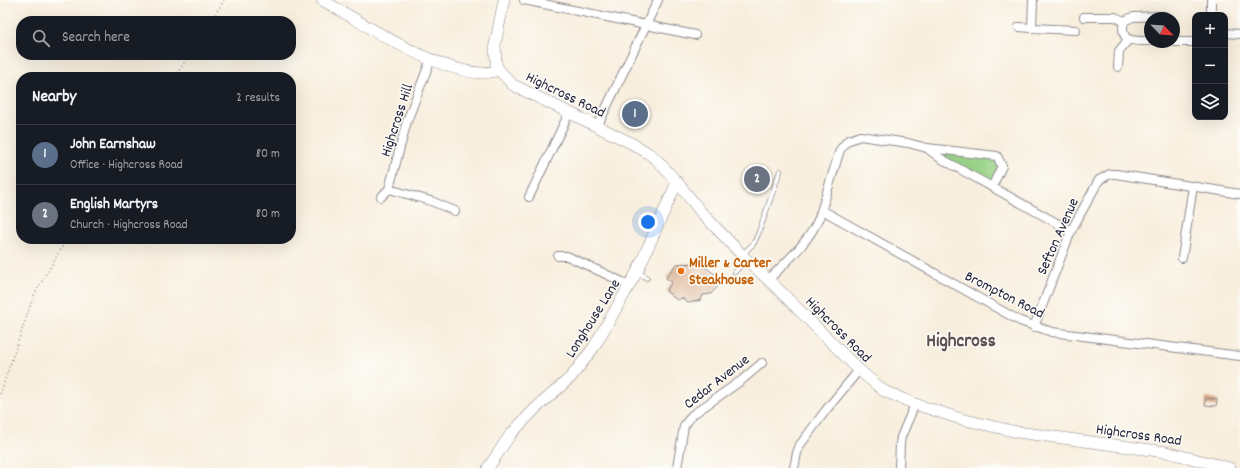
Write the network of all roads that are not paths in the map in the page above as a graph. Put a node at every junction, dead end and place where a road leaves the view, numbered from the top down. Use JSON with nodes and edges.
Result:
{"nodes":[{"id":1,"x":322,"y":0,"type":"edge"},
{"id":2,"x":504,"y":0,"type":"edge"},
{"id":3,"x":524,"y":0,"type":"edge"},
{"id":4,"x":658,"y":0,"type":"edge"},
{"id":5,"x":1033,"y":0,"type":"edge"},
{"id":6,"x":1211,"y":0,"type":"edge"},
{"id":7,"x":1211,"y":12,"type":"edge"},
{"id":8,"x":1084,"y":17,"type":"dead end"},
{"id":9,"x":1144,"y":17,"type":"edge"},
{"id":10,"x":1124,"y":21,"type":"junction"},
{"id":11,"x":647,"y":25,"type":"junction"},
{"id":12,"x":1019,"y":27,"type":"dead end"},
{"id":13,"x":1032,"y":28,"type":"junction"},
{"id":14,"x":1076,"y":30,"type":"dead end"},
{"id":15,"x":1228,"y":33,"type":"edge"},
{"id":16,"x":1240,"y":34,"type":"edge"},
{"id":17,"x":695,"y":35,"type":"dead end"},
{"id":18,"x":1128,"y":40,"type":"junction"},
{"id":19,"x":1144,"y":41,"type":"edge"},
{"id":20,"x":1180,"y":42,"type":"edge"},
{"id":21,"x":1192,"y":42,"type":"edge"},
{"id":22,"x":431,"y":59,"type":"junction"},
{"id":23,"x":1118,"y":67,"type":"dead end"},
{"id":24,"x":499,"y":70,"type":"junction"},
{"id":25,"x":569,"y":113,"type":"junction"},
{"id":26,"x":597,"y":127,"type":"junction"},
{"id":27,"x":927,"y":148,"type":"junction"},
{"id":28,"x":780,"y":171,"type":"dead end"},
{"id":29,"x":677,"y":182,"type":"junction"},
{"id":30,"x":1193,"y":186,"type":"junction"},
{"id":31,"x":992,"y":187,"type":"junction"},
{"id":32,"x":390,"y":189,"type":"junction"},
{"id":33,"x":1240,"y":194,"type":"edge"},
{"id":34,"x":381,"y":196,"type":"dead end"},
{"id":35,"x":529,"y":197,"type":"dead end"},
{"id":36,"x":822,"y":210,"type":"junction"},
{"id":37,"x":455,"y":211,"type":"dead end"},
{"id":38,"x":1071,"y":230,"type":"junction"},
{"id":39,"x":558,"y":256,"type":"dead end"},
{"id":40,"x":744,"y":258,"type":"junction"},
{"id":41,"x":1182,"y":258,"type":"dead end"},
{"id":42,"x":637,"y":272,"type":"junction"},
{"id":43,"x":735,"y":272,"type":"dead end"},
{"id":44,"x":647,"y":278,"type":"dead end"},
{"id":45,"x":768,"y":280,"type":"junction"},
{"id":46,"x":630,"y":285,"type":"junction"},
{"id":47,"x":1034,"y":327,"type":"junction"},
{"id":48,"x":1240,"y":356,"type":"edge"},
{"id":49,"x":762,"y":363,"type":"dead end"},
{"id":50,"x":858,"y":370,"type":"junction"},
{"id":51,"x":915,"y":404,"type":"junction"},
{"id":52,"x":488,"y":468,"type":"edge"},
{"id":53,"x":677,"y":468,"type":"edge"},
{"id":54,"x":794,"y":468,"type":"edge"},
{"id":55,"x":899,"y":468,"type":"edge"},
{"id":56,"x":1230,"y":468,"type":"edge"}],
"edges":[{"from":1,"to":22,"type":"street"},
{"from":2,"to":24,"type":"street"},
{"from":3,"to":11,"type":"street"},
{"from":4,"to":11,"type":"street"},
{"from":5,"to":13,"type":"street"},
{"from":6,"to":7,"type":"street"},
{"from":8,"to":10,"type":"street"},
{"from":9,"to":10,"type":"street"},
{"from":10,"to":18,"type":"street"},
{"from":11,"to":17,"type":"street"},
{"from":11,"to":26,"type":"street"},
{"from":12,"to":13,"type":"street"},
{"from":13,"to":14,"type":"street"},
{"from":15,"to":16,"type":"street"},
{"from":18,"to":19,"type":"street"},
{"from":18,"to":23,"type":"street"},
{"from":20,"to":21,"type":"street"},
{"from":22,"to":24,"type":"street"},
{"from":22,"to":32,"type":"street","name":"Highcross Hill"},
{"from":24,"to":25,"type":"street","name":"Highcross Road"},
{"from":25,"to":26,"type":"street","name":"Highcross Road"},
{"from":25,"to":35,"type":"street"},
{"from":26,"to":29,"type":"street","name":"Highcross Road"},
{"from":27,"to":31,"type":"street"},
{"from":27,"to":31,"type":"street"},
{"from":27,"to":36,"type":"street"},
{"from":28,"to":40,"type":"lane"},
{"from":29,"to":40,"type":"street","name":"Highcross Road"},
{"from":29,"to":42,"type":"street","name":"Longhouse Lane"},
{"from":30,"to":33,"type":"street","name":"Sefton Avenue"},
{"from":30,"to":38,"type":"street","name":"Sefton Avenue"},
{"from":30,"to":41,"type":"street"},
{"from":31,"to":38,"type":"street"},
{"from":32,"to":34,"type":"street"},
{"from":32,"to":37,"type":"street"},
{"from":36,"to":45,"type":"street"},
{"from":36,"to":47,"type":"street","name":"Brompton Road"},
{"from":38,"to":47,"type":"street","name":"Sefton Avenue"},
{"from":39,"to":46,"type":"street"},
{"from":40,"to":43,"type":"lane"},
{"from":40,"to":45,"type":"street","name":"Highcross Road"},
{"from":42,"to":44,"type":"lane"},
{"from":42,"to":46,"type":"street","name":"Longhouse Lane"},
{"from":45,"to":50,"type":"street","name":"Highcross Road"},
{"from":46,"to":52,"type":"street","name":"Longhouse Lane"},
{"from":47,"to":48,"type":"street","name":"Brompton Road"},
{"from":49,"to":53,"type":"street","name":"Cedar Avenue"},
{"from":50,"to":51,"type":"street","name":"Highcross Road"},
{"from":50,"to":54,"type":"street"},
{"from":51,"to":55,"type":"street"},
{"from":51,"to":56,"type":"street","name":"Highcross Road"}]}
